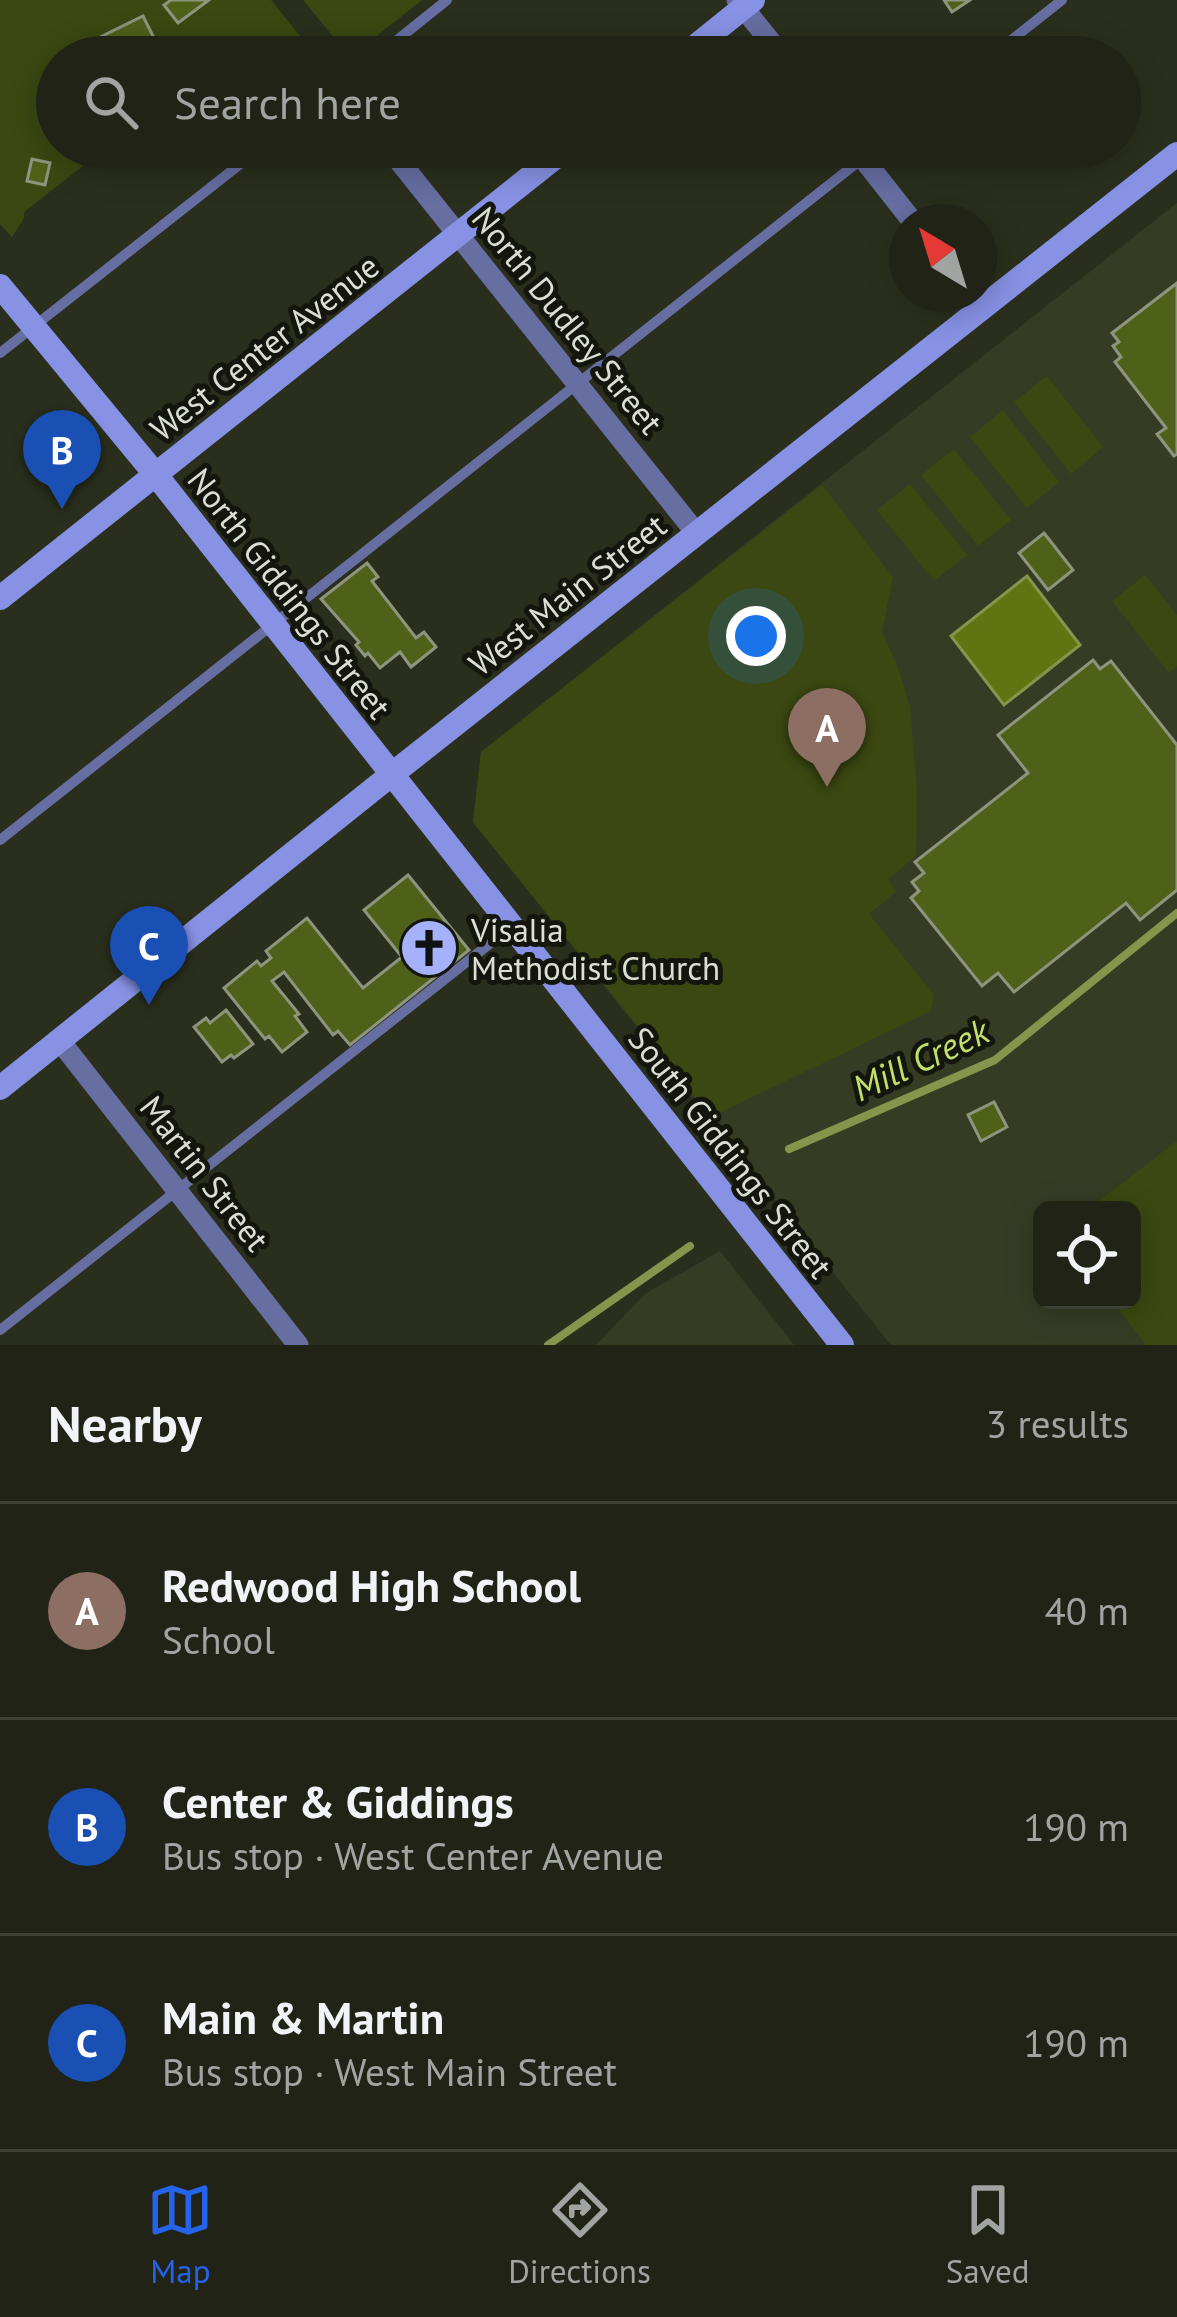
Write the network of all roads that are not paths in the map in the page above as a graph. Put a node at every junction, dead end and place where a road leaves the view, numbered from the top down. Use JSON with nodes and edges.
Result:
{"nodes":[{"id":1,"x":447,"y":0,"type":"edge"},
{"id":2,"x":1062,"y":0,"type":"edge"},
{"id":3,"x":745,"y":3,"type":"edge"},
{"id":4,"x":402,"y":36,"type":"edge"},
{"id":5,"x":706,"y":36,"type":"edge"},
{"id":6,"x":768,"y":36,"type":"edge"},
{"id":7,"x":1017,"y":36,"type":"edge"},
{"id":8,"x":1177,"y":154,"type":"edge"},
{"id":9,"x":235,"y":168,"type":"edge"},
{"id":10,"x":405,"y":168,"type":"edge"},
{"id":11,"x":542,"y":168,"type":"edge"},
{"id":12,"x":844,"y":168,"type":"edge"},
{"id":13,"x":876,"y":168,"type":"edge"},
{"id":14,"x":901,"y":204,"type":"edge"},
{"id":15,"x":458,"y":235,"type":"junction"},
{"id":16,"x":0,"y":286,"type":"edge"},
{"id":17,"x":997,"y":287,"type":"edge"},
{"id":18,"x":964,"y":312,"type":"edge"},
{"id":19,"x":33,"y":327,"type":"junction"},
{"id":20,"x":0,"y":352,"type":"edge"},
{"id":21,"x":577,"y":384,"type":"junction"},
{"id":22,"x":156,"y":475,"type":"junction"},
{"id":23,"x":697,"y":534,"type":"junction"},
{"id":24,"x":0,"y":598,"type":"edge"},
{"id":25,"x":274,"y":626,"type":"junction"},
{"id":26,"x":391,"y":775,"type":"junction"},
{"id":27,"x":0,"y":840,"type":"edge"},
{"id":28,"x":511,"y":927,"type":"junction"},
{"id":29,"x":60,"y":1041,"type":"junction"},
{"id":30,"x":0,"y":1088,"type":"edge"},
{"id":31,"x":176,"y":1189,"type":"junction"},
{"id":32,"x":0,"y":1330,"type":"edge"},
{"id":33,"x":298,"y":1345,"type":"edge"},
{"id":34,"x":842,"y":1345,"type":"edge"}],
"edges":[{"from":1,"to":4,"type":"lane"},
{"from":2,"to":7,"type":"lane"},
{"from":3,"to":5,"type":"street"},
{"from":3,"to":6,"type":"street"},
{"from":8,"to":17,"type":"street","name":"West Main Street"},
{"from":9,"to":19,"type":"lane"},
{"from":10,"to":15,"type":"street","name":"North Dudley Street"},
{"from":11,"to":15,"type":"street","name":"West Center Avenue"},
{"from":12,"to":21,"type":"lane"},
{"from":13,"to":14,"type":"street"},
{"from":15,"to":21,"type":"street","name":"North Dudley Street"},
{"from":15,"to":22,"type":"street","name":"West Center Avenue"},
{"from":16,"to":19,"type":"street","name":"North Giddings Street"},
{"from":18,"to":23,"type":"street","name":"West Main Street"},
{"from":19,"to":20,"type":"lane"},
{"from":19,"to":22,"type":"street","name":"North Giddings Street"},
{"from":21,"to":23,"type":"street","name":"North Dudley Street"},
{"from":21,"to":25,"type":"lane"},
{"from":22,"to":24,"type":"street","name":"West Center Avenue"},
{"from":22,"to":25,"type":"street","name":"North Giddings Street"},
{"from":23,"to":26,"type":"street","name":"West Main Street"},
{"from":25,"to":26,"type":"street","name":"North Giddings Street"},
{"from":25,"to":27,"type":"lane"},
{"from":26,"to":28,"type":"street","name":"South Giddings Street"},
{"from":26,"to":29,"type":"street","name":"West Main Street"},
{"from":28,"to":31,"type":"lane"},
{"from":28,"to":34,"type":"street","name":"South Giddings Street"},
{"from":29,"to":30,"type":"street","name":"West Main Street"},
{"from":29,"to":31,"type":"street","name":"Martin Street"},
{"from":31,"to":32,"type":"lane"},
{"from":31,"to":33,"type":"street","name":"Martin Street"}]}
